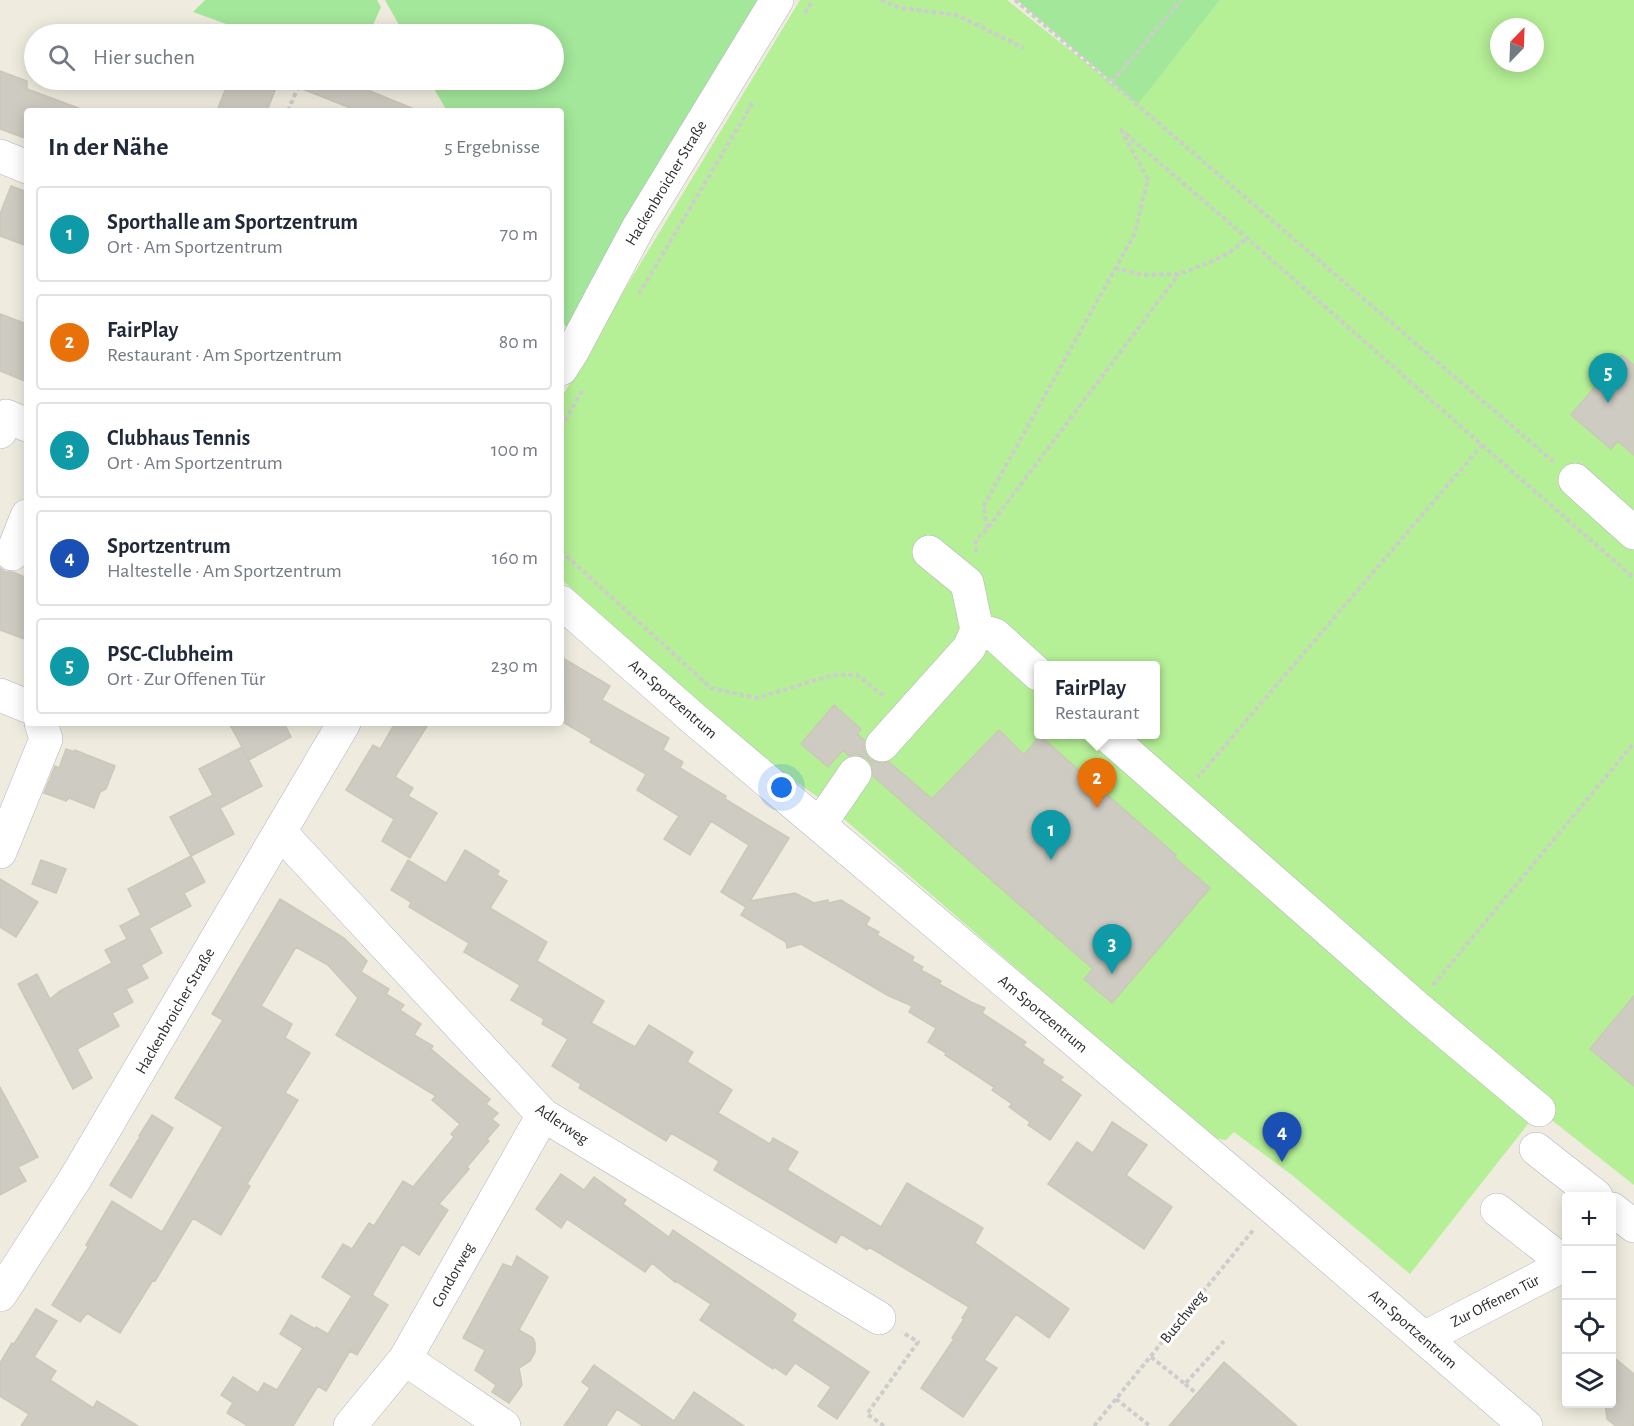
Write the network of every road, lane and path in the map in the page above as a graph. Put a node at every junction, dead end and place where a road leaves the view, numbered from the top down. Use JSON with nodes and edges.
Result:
{"nodes":[{"id":1,"x":813,"y":0,"type":"edge"},
{"id":2,"x":881,"y":0,"type":"edge"},
{"id":3,"x":1016,"y":0,"type":"edge"},
{"id":4,"x":1181,"y":0,"type":"edge"},
{"id":5,"x":789,"y":10,"type":"edge"},
{"id":6,"x":1024,"y":48,"type":"dead end"},
{"id":7,"x":1112,"y":82,"type":"junction"},
{"id":8,"x":297,"y":90,"type":"edge"},
{"id":9,"x":753,"y":102,"type":"dead end"},
{"id":10,"x":289,"y":108,"type":"edge"},
{"id":11,"x":0,"y":156,"type":"edge"},
{"id":12,"x":24,"y":166,"type":"edge"},
{"id":13,"x":1247,"y":238,"type":"junction"},
{"id":14,"x":1115,"y":268,"type":"junction"},
{"id":15,"x":1179,"y":274,"type":"junction"},
{"id":16,"x":639,"y":295,"type":"dead end"},
{"id":17,"x":573,"y":377,"type":"edge"},
{"id":18,"x":564,"y":414,"type":"edge"},
{"id":19,"x":1482,"y":445,"type":"junction"},
{"id":20,"x":1575,"y":480,"type":"joint"},
{"id":21,"x":24,"y":524,"type":"edge"},
{"id":22,"x":988,"y":528,"type":"junction"},
{"id":23,"x":1634,"y":533,"type":"edge"},
{"id":24,"x":929,"y":552,"type":"dead end"},
{"id":25,"x":564,"y":554,"type":"edge"},
{"id":26,"x":13,"y":555,"type":"edge"},
{"id":27,"x":975,"y":556,"type":"dead end"},
{"id":28,"x":1634,"y":578,"type":"edge"},
{"id":29,"x":564,"y":605,"type":"edge"},
{"id":30,"x":977,"y":630,"type":"junction"},
{"id":31,"x":1034,"y":670,"type":"edge"},
{"id":32,"x":0,"y":695,"type":"edge"},
{"id":33,"x":24,"y":705,"type":"edge"},
{"id":34,"x":909,"y":716,"type":"junction"},
{"id":35,"x":42,"y":726,"type":"edge"},
{"id":36,"x":342,"y":726,"type":"edge"},
{"id":37,"x":1110,"y":739,"type":"edge"},
{"id":38,"x":1634,"y":744,"type":"edge"},
{"id":39,"x":882,"y":745,"type":"dead end"},
{"id":40,"x":855,"y":773,"type":"dead end"},
{"id":41,"x":1179,"y":800,"type":"junction"},
{"id":42,"x":819,"y":824,"type":"junction"},
{"id":43,"x":280,"y":832,"type":"junction"},
{"id":44,"x":0,"y":852,"type":"edge"},
{"id":45,"x":1415,"y":1006,"type":"junction"},
{"id":46,"x":1539,"y":1110,"type":"dead end"},
{"id":47,"x":543,"y":1115,"type":"junction"},
{"id":48,"x":1536,"y":1149,"type":"dead end"},
{"id":49,"x":1590,"y":1192,"type":"edge"},
{"id":50,"x":1272,"y":1207,"type":"junction"},
{"id":51,"x":1497,"y":1210,"type":"dead end"},
{"id":52,"x":1616,"y":1213,"type":"edge"},
{"id":53,"x":1634,"y":1228,"type":"edge"},
{"id":54,"x":1616,"y":1238,"type":"edge"},
{"id":55,"x":1562,"y":1261,"type":"edge"},
{"id":56,"x":1562,"y":1266,"type":"edge"},
{"id":57,"x":0,"y":1295,"type":"edge"},
{"id":58,"x":879,"y":1318,"type":"dead end"},
{"id":59,"x":1424,"y":1338,"type":"junction"},
{"id":60,"x":1224,"y":1341,"type":"dead end"},
{"id":61,"x":918,"y":1342,"type":"dead end"},
{"id":62,"x":1151,"y":1357,"type":"junction"},
{"id":63,"x":405,"y":1359,"type":"junction"},
{"id":64,"x":1185,"y":1384,"type":"junction"},
{"id":65,"x":1197,"y":1394,"type":"dead end"},
{"id":66,"x":1115,"y":1398,"type":"junction"},
{"id":67,"x":350,"y":1426,"type":"edge"},
{"id":68,"x":504,"y":1426,"type":"edge"},
{"id":69,"x":884,"y":1426,"type":"edge"},
{"id":70,"x":1094,"y":1426,"type":"edge"},
{"id":71,"x":1150,"y":1426,"type":"edge"},
{"id":72,"x":1526,"y":1426,"type":"edge"}],
"edges":[{"from":1,"to":5,"type":"path"},
{"from":2,"to":6,"type":"path"},
{"from":3,"to":7,"type":"path"},
{"from":4,"to":7,"type":"path"},
{"from":5,"to":17,"type":"street","name":"Hackenbroicher Straße"},
{"from":7,"to":20,"type":"path"},
{"from":8,"to":10,"type":"path"},
{"from":9,"to":16,"type":"path"},
{"from":11,"to":12,"type":"street"},
{"from":13,"to":14,"type":"path"},
{"from":13,"to":15,"type":"path"},
{"from":13,"to":19,"type":"path"},
{"from":14,"to":15,"type":"path"},
{"from":14,"to":22,"type":"path"},
{"from":15,"to":22,"type":"path"},
{"from":17,"to":18,"type":"path"},
{"from":19,"to":28,"type":"path"},
{"from":19,"to":41,"type":"path"},
{"from":20,"to":23,"type":"street"},
{"from":21,"to":26,"type":"street"},
{"from":22,"to":27,"type":"path"},
{"from":24,"to":30,"type":"street"},
{"from":25,"to":34,"type":"path"},
{"from":29,"to":42,"type":"street","name":"Am Sportzentrum"},
{"from":30,"to":31,"type":"street"},
{"from":30,"to":34,"type":"street"},
{"from":32,"to":33,"type":"street"},
{"from":34,"to":39,"type":"street"},
{"from":35,"to":44,"type":"street"},
{"from":36,"to":43,"type":"street","name":"Hackenbroicher Straße"},
{"from":37,"to":41,"type":"street"},
{"from":38,"to":45,"type":"path"},
{"from":40,"to":42,"type":"street"},
{"from":41,"to":45,"type":"street"},
{"from":42,"to":50,"type":"street","name":"Am Sportzentrum"},
{"from":43,"to":47,"type":"street","name":"Adlerweg"},
{"from":43,"to":57,"type":"street","name":"Hackenbroicher Straße"},
{"from":45,"to":46,"type":"street"},
{"from":47,"to":58,"type":"street","name":"Adlerweg"},
{"from":47,"to":63,"type":"street","name":"Condorweg"},
{"from":48,"to":49,"type":"street"},
{"from":50,"to":59,"type":"street","name":"Am Sportzentrum"},
{"from":50,"to":62,"type":"path","name":"Buschweg"},
{"from":51,"to":55,"type":"street"},
{"from":52,"to":53,"type":"street"},
{"from":53,"to":54,"type":"street"},
{"from":56,"to":59,"type":"street","name":"Zur Offenen Tür"},
{"from":59,"to":72,"type":"street","name":"Am Sportzentrum"},
{"from":60,"to":64,"type":"path"},
{"from":61,"to":69,"type":"path"},
{"from":62,"to":64,"type":"path"},
{"from":62,"to":66,"type":"path","name":"Buschweg"},
{"from":63,"to":67,"type":"street","name":"Condorweg"},
{"from":63,"to":68,"type":"street"},
{"from":64,"to":65,"type":"path"},
{"from":66,"to":70,"type":"path","name":"Buschweg"},
{"from":66,"to":71,"type":"path"}]}
